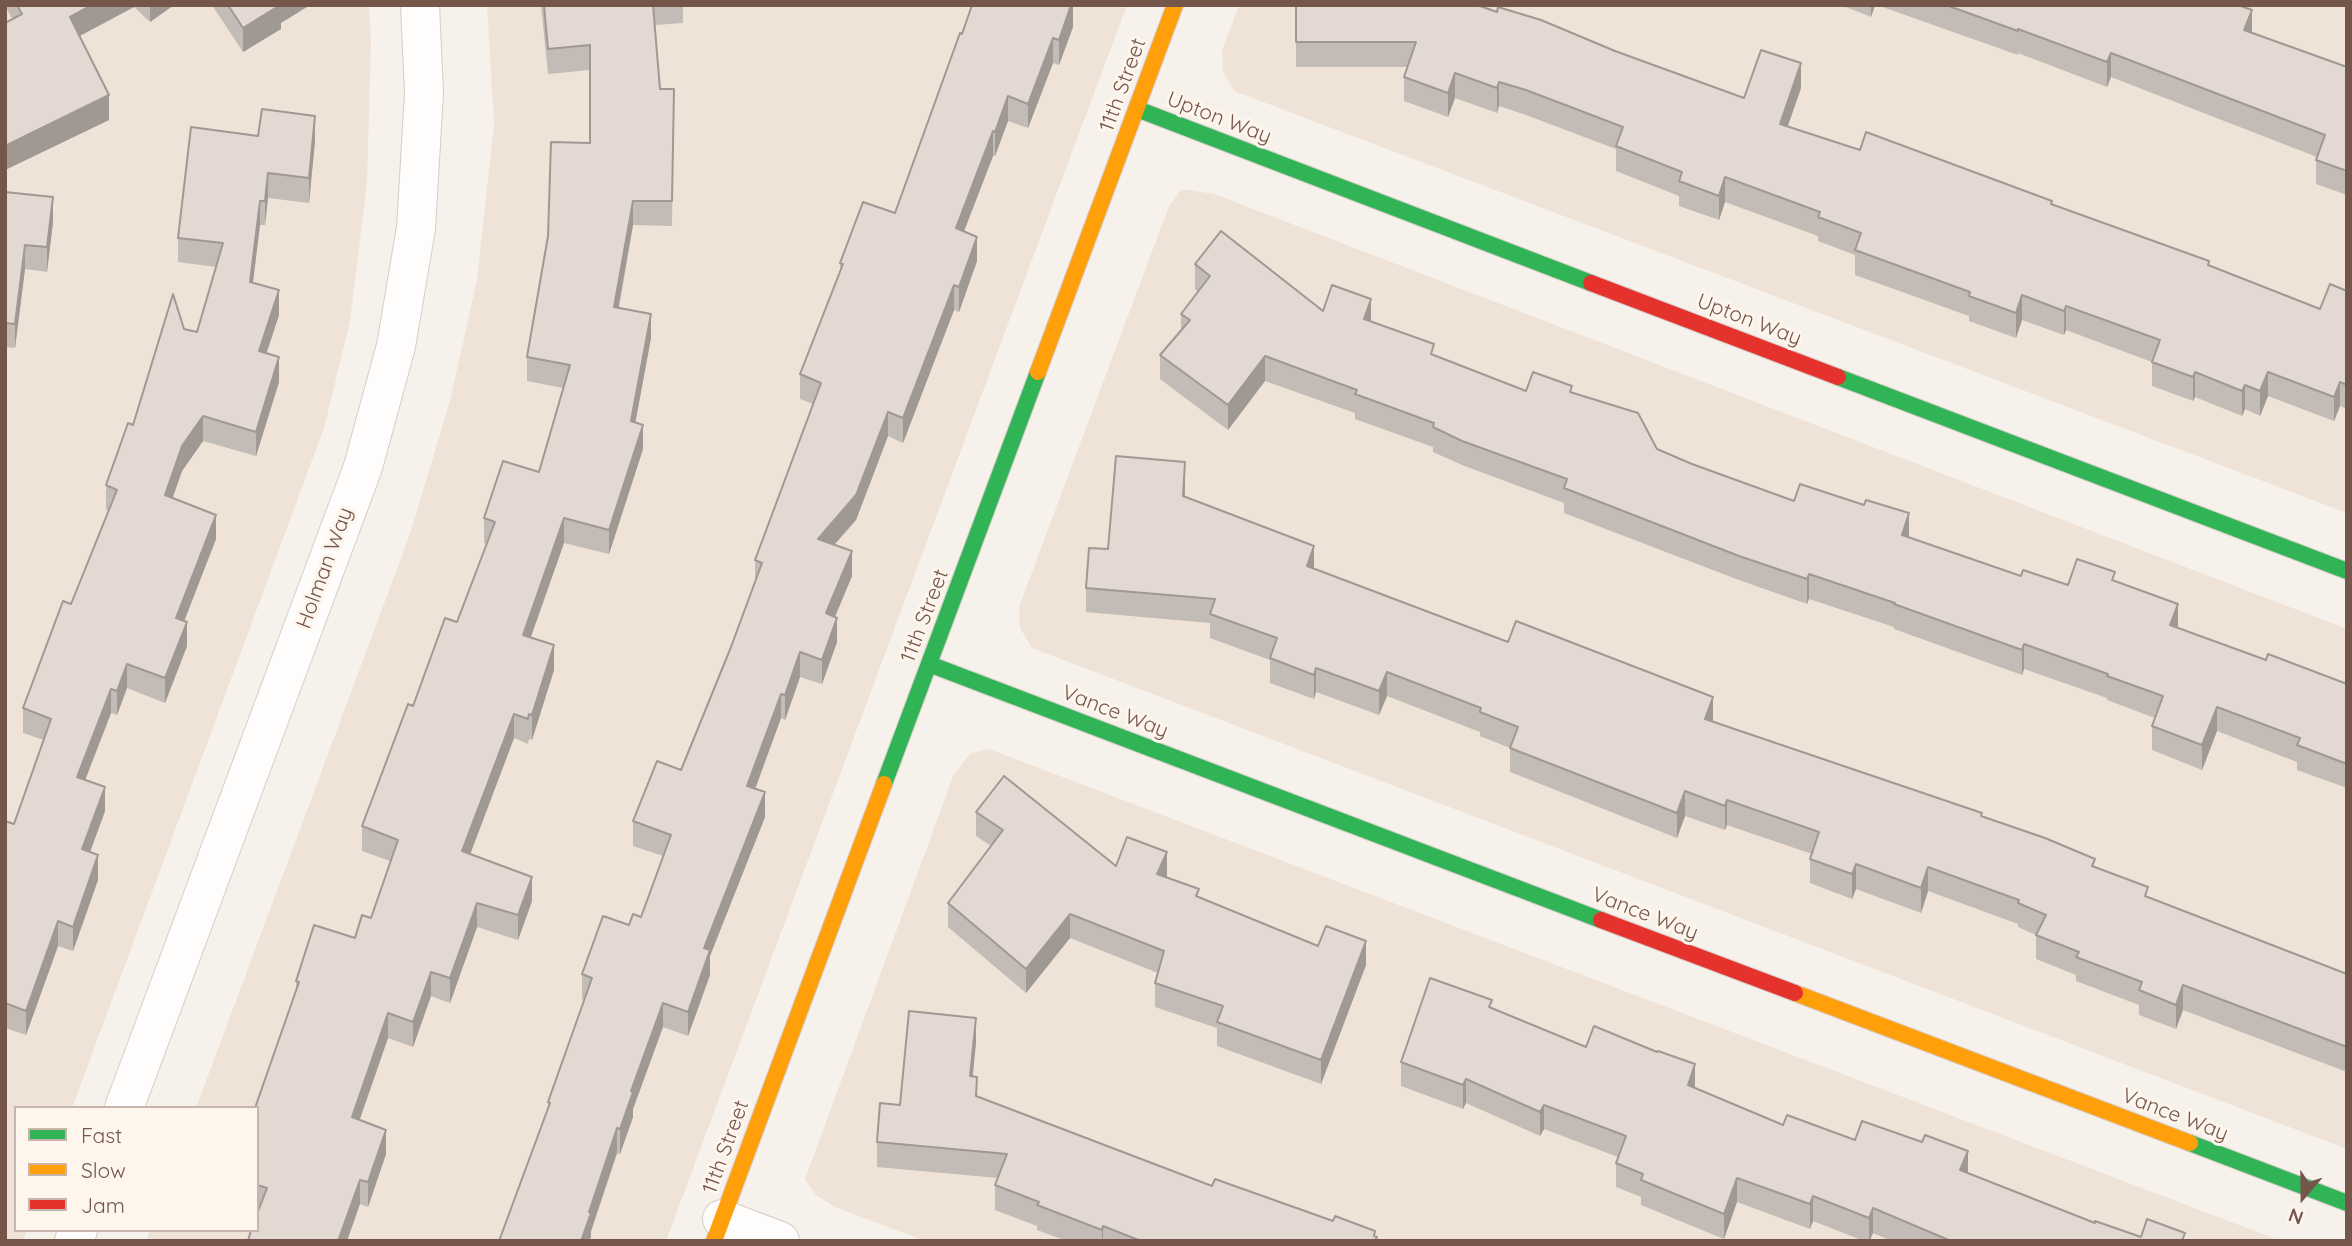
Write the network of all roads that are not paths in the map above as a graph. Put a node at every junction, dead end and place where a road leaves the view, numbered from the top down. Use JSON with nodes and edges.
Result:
{"nodes":[{"id":1,"x":420,"y":5,"type":"edge"},
{"id":2,"x":1175,"y":5,"type":"edge"},
{"id":3,"x":1137,"y":109,"type":"junction"},
{"id":4,"x":2347,"y":571,"type":"edge"},
{"id":5,"x":929,"y":664,"type":"junction"},
{"id":6,"x":125,"y":1106,"type":"edge"},
{"id":7,"x":2347,"y":1203,"type":"edge"},
{"id":8,"x":718,"y":1230,"type":"edge"},
{"id":9,"x":780,"y":1241,"type":"edge"}],
"edges":[{"from":1,"to":6,"type":"street","name":"Holman Way"},
{"from":2,"to":3,"type":"street","name":"11th Street"},
{"from":3,"to":4,"type":"street","name":"Upton Way"},
{"from":3,"to":5,"type":"street","name":"11th Street"},
{"from":5,"to":7,"type":"street","name":"Vance Way"},
{"from":5,"to":8,"type":"street","name":"11th Street"},
{"from":8,"to":9,"type":"street"}]}
